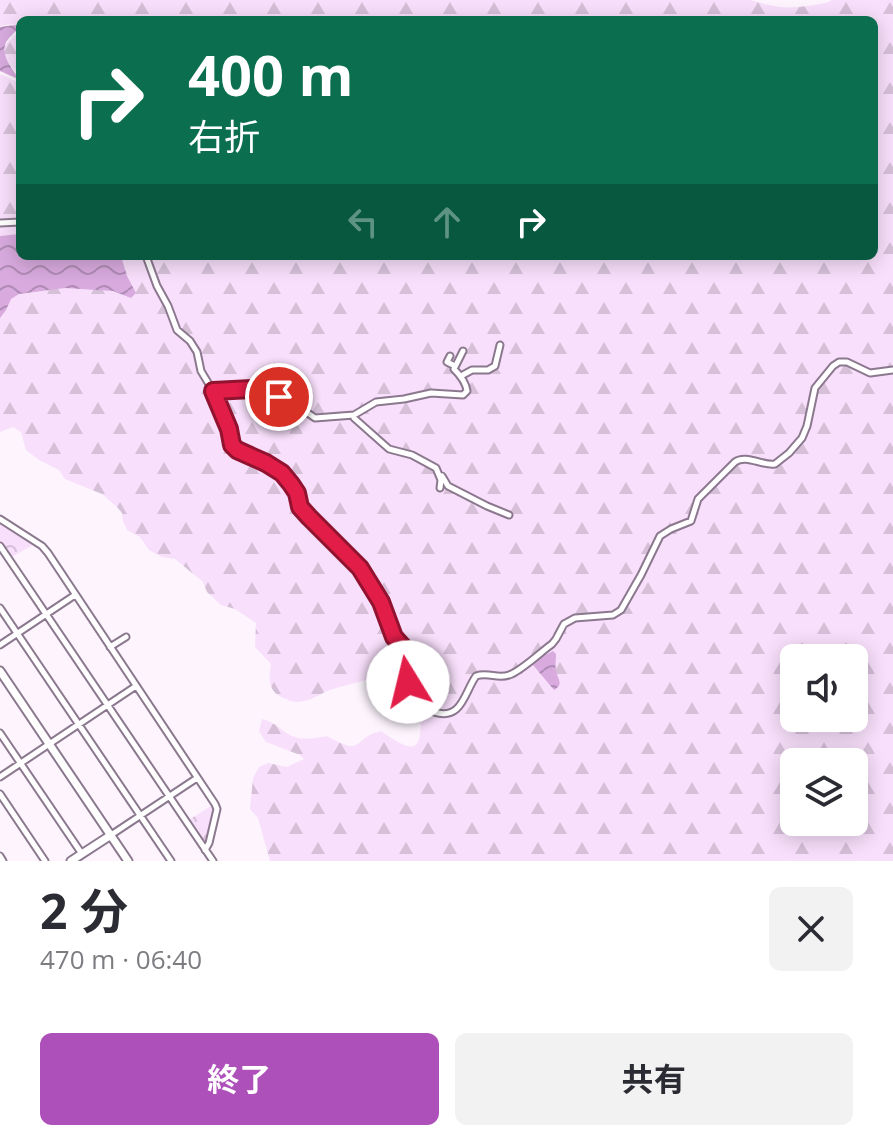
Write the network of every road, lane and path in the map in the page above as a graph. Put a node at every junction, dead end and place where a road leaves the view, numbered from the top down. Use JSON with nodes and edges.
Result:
{"nodes":[{"id":1,"x":147,"y":260,"type":"edge"},
{"id":2,"x":500,"y":345,"type":"dead end"},
{"id":3,"x":463,"y":351,"type":"dead end"},
{"id":4,"x":450,"y":356,"type":"dead end"},
{"id":5,"x":455,"y":366,"type":"junction"},
{"id":6,"x":467,"y":370,"type":"dead end"},
{"id":7,"x":893,"y":370,"type":"edge"},
{"id":8,"x":460,"y":375,"type":"junction"},
{"id":9,"x":224,"y":381,"type":"dead end"},
{"id":10,"x":224,"y":389,"type":"junction"},
{"id":11,"x":213,"y":391,"type":"junction"},
{"id":12,"x":354,"y":415,"type":"junction"},
{"id":13,"x":240,"y":440,"type":"dead end"},
{"id":14,"x":232,"y":441,"type":"junction"},
{"id":15,"x":436,"y":468,"type":"junction"},
{"id":16,"x":440,"y":488,"type":"dead end"},
{"id":17,"x":509,"y":515,"type":"dead end"},
{"id":18,"x":0,"y":519,"type":"edge"},
{"id":19,"x":0,"y":546,"type":"edge"},
{"id":20,"x":75,"y":595,"type":"junction"},
{"id":21,"x":0,"y":608,"type":"edge"},
{"id":22,"x":46,"y":613,"type":"junction"},
{"id":23,"x":17,"y":633,"type":"junction"},
{"id":24,"x":126,"y":637,"type":"dead end"},
{"id":25,"x":0,"y":645,"type":"edge"},
{"id":26,"x":110,"y":647,"type":"junction"},
{"id":27,"x":0,"y":671,"type":"edge"},
{"id":28,"x":136,"y":686,"type":"junction"},
{"id":29,"x":107,"y":705,"type":"junction"},
{"id":30,"x":79,"y":724,"type":"junction"},
{"id":31,"x":0,"y":733,"type":"edge"},
{"id":32,"x":49,"y":744,"type":"junction"},
{"id":33,"x":20,"y":763,"type":"junction"},
{"id":34,"x":0,"y":777,"type":"edge"},
{"id":35,"x":197,"y":778,"type":"junction"},
{"id":36,"x":0,"y":794,"type":"edge"},
{"id":37,"x":169,"y":797,"type":"junction"},
{"id":38,"x":140,"y":815,"type":"junction"},
{"id":39,"x":111,"y":835,"type":"junction"},
{"id":40,"x":205,"y":850,"type":"junction"},
{"id":41,"x":82,"y":854,"type":"junction"},
{"id":42,"x":0,"y":856,"type":"edge"},
{"id":43,"x":3,"y":861,"type":"edge"},
{"id":44,"x":45,"y":861,"type":"edge"},
{"id":45,"x":71,"y":861,"type":"edge"},
{"id":46,"x":128,"y":861,"type":"edge"},
{"id":47,"x":171,"y":861,"type":"edge"},
{"id":48,"x":213,"y":861,"type":"edge"}],
"edges":[{"from":1,"to":11,"type":"street"},
{"from":2,"to":8,"type":"street"},
{"from":3,"to":5,"type":"street"},
{"from":4,"to":5,"type":"street"},
{"from":5,"to":8,"type":"street"},
{"from":6,"to":8,"type":"street"},
{"from":7,"to":14,"type":"street"},
{"from":8,"to":12,"type":"street"},
{"from":9,"to":10,"type":"street"},
{"from":10,"to":11,"type":"street"},
{"from":10,"to":12,"type":"street"},
{"from":11,"to":14,"type":"street"},
{"from":12,"to":15,"type":"street"},
{"from":13,"to":14,"type":"street"},
{"from":15,"to":16,"type":"street"},
{"from":15,"to":17,"type":"street"},
{"from":18,"to":20,"type":"street"},
{"from":19,"to":22,"type":"street"},
{"from":20,"to":22,"type":"street"},
{"from":20,"to":26,"type":"street"},
{"from":21,"to":23,"type":"street"},
{"from":22,"to":23,"type":"street"},
{"from":22,"to":29,"type":"street"},
{"from":23,"to":25,"type":"street"},
{"from":23,"to":30,"type":"street"},
{"from":24,"to":26,"type":"street"},
{"from":26,"to":28,"type":"street"},
{"from":27,"to":32,"type":"street"},
{"from":28,"to":29,"type":"street"},
{"from":28,"to":35,"type":"street"},
{"from":29,"to":30,"type":"street"},
{"from":29,"to":37,"type":"street"},
{"from":30,"to":32,"type":"street"},
{"from":30,"to":38,"type":"street"},
{"from":31,"to":33,"type":"street"},
{"from":32,"to":33,"type":"street"},
{"from":32,"to":39,"type":"street"},
{"from":33,"to":34,"type":"street"},
{"from":33,"to":41,"type":"street"},
{"from":35,"to":37,"type":"street"},
{"from":35,"to":40,"type":"street"},
{"from":36,"to":44,"type":"street"},
{"from":37,"to":38,"type":"street"},
{"from":37,"to":40,"type":"street"},
{"from":38,"to":39,"type":"street"},
{"from":38,"to":47,"type":"street"},
{"from":39,"to":41,"type":"street"},
{"from":39,"to":46,"type":"street"},
{"from":40,"to":48,"type":"street"},
{"from":41,"to":45,"type":"street"},
{"from":42,"to":43,"type":"street"}]}
